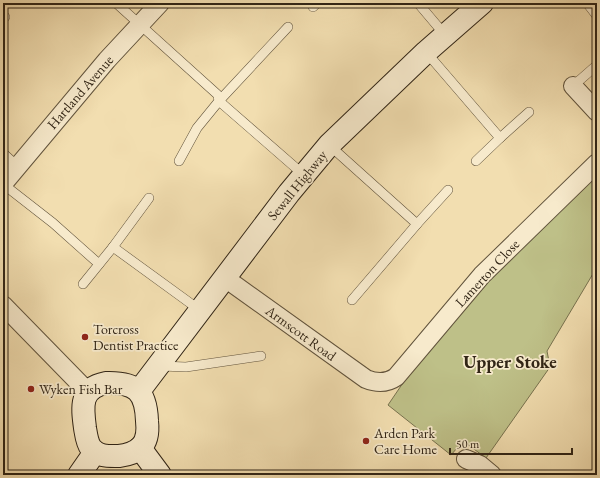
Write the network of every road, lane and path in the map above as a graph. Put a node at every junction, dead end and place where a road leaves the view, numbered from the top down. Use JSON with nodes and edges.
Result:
{"nodes":[{"id":1,"x":116,"y":3,"type":"edge"},
{"id":2,"x":160,"y":3,"type":"edge"},
{"id":3,"x":418,"y":3,"type":"edge"},
{"id":4,"x":482,"y":3,"type":"edge"},
{"id":5,"x":588,"y":3,"type":"edge"},
{"id":6,"x":597,"y":16,"type":"edge"},
{"id":7,"x":141,"y":24,"type":"junction"},
{"id":8,"x":288,"y":27,"type":"dead end"},
{"id":9,"x":445,"y":35,"type":"junction"},
{"id":10,"x":426,"y":52,"type":"junction"},
{"id":11,"x":597,"y":65,"type":"edge"},
{"id":12,"x":573,"y":86,"type":"joint"},
{"id":13,"x":219,"y":102,"type":"junction"},
{"id":14,"x":529,"y":112,"type":"dead end"},
{"id":15,"x":597,"y":112,"type":"edge"},
{"id":16,"x":500,"y":138,"type":"junction"},
{"id":17,"x":329,"y":145,"type":"junction"},
{"id":18,"x":3,"y":153,"type":"edge"},
{"id":19,"x":179,"y":161,"type":"dead end"},
{"id":20,"x":476,"y":161,"type":"dead end"},
{"id":21,"x":597,"y":163,"type":"edge"},
{"id":22,"x":17,"y":166,"type":"junction"},
{"id":23,"x":304,"y":175,"type":"junction"},
{"id":24,"x":3,"y":184,"type":"edge"},
{"id":25,"x":448,"y":190,"type":"dead end"},
{"id":26,"x":149,"y":198,"type":"dead end"},
{"id":27,"x":417,"y":224,"type":"junction"},
{"id":28,"x":113,"y":247,"type":"junction"},
{"id":29,"x":99,"y":264,"type":"junction"},
{"id":30,"x":225,"y":278,"type":"junction"},
{"id":31,"x":82,"y":284,"type":"dead end"},
{"id":32,"x":352,"y":300,"type":"dead end"},
{"id":33,"x":3,"y":305,"type":"edge"},
{"id":34,"x":201,"y":311,"type":"junction"},
{"id":35,"x":262,"y":356,"type":"dead end"},
{"id":36,"x":159,"y":365,"type":"junction"},
{"id":37,"x":380,"y":383,"type":"joint"},
{"id":38,"x":139,"y":391,"type":"junction"},
{"id":39,"x":88,"y":392,"type":"junction"},
{"id":40,"x":140,"y":448,"type":"junction"},
{"id":41,"x":95,"y":452,"type":"junction"},
{"id":42,"x":466,"y":459,"type":"dead end"},
{"id":43,"x":78,"y":475,"type":"edge"},
{"id":44,"x":160,"y":475,"type":"edge"},
{"id":45,"x":492,"y":475,"type":"edge"}],
"edges":[{"from":1,"to":7,"type":"lane"},
{"from":2,"to":7,"type":"street","name":"Hartland Avenue"},
{"from":3,"to":9,"type":"lane"},
{"from":4,"to":9,"type":"street","name":"Sewall Highway"},
{"from":5,"to":6,"type":"lane"},
{"from":7,"to":13,"type":"lane"},
{"from":7,"to":22,"type":"street","name":"Hartland Avenue"},
{"from":8,"to":13,"type":"lane"},
{"from":9,"to":10,"type":"street","name":"Sewall Highway"},
{"from":10,"to":16,"type":"lane"},
{"from":10,"to":17,"type":"street","name":"Sewall Highway"},
{"from":11,"to":12,"type":"lane"},
{"from":12,"to":15,"type":"street"},
{"from":13,"to":19,"type":"lane"},
{"from":13,"to":23,"type":"lane"},
{"from":14,"to":16,"type":"lane"},
{"from":16,"to":20,"type":"lane"},
{"from":17,"to":23,"type":"street","name":"Sewall Highway"},
{"from":17,"to":27,"type":"lane"},
{"from":18,"to":22,"type":"lane"},
{"from":21,"to":37,"type":"street","name":"Lamerton Close"},
{"from":22,"to":24,"type":"street","name":"Hartland Avenue"},
{"from":23,"to":30,"type":"street","name":"Sewall Highway"},
{"from":24,"to":29,"type":"lane"},
{"from":25,"to":27,"type":"lane"},
{"from":26,"to":28,"type":"lane"},
{"from":27,"to":32,"type":"lane"},
{"from":28,"to":29,"type":"lane"},
{"from":28,"to":34,"type":"lane"},
{"from":29,"to":31,"type":"lane"},
{"from":30,"to":34,"type":"street","name":"Sewall Highway"},
{"from":30,"to":37,"type":"street","name":"Armscott Road"},
{"from":33,"to":39,"type":"street"},
{"from":34,"to":36,"type":"street","name":"Sewall Highway"},
{"from":35,"to":36,"type":"lane"},
{"from":36,"to":38,"type":"street","name":"Sewall Highway"},
{"from":38,"to":39,"type":"street"},
{"from":38,"to":40,"type":"street"},
{"from":39,"to":41,"type":"street"},
{"from":40,"to":41,"type":"street"},
{"from":40,"to":44,"type":"street"},
{"from":41,"to":43,"type":"street"},
{"from":42,"to":45,"type":"street"}]}
